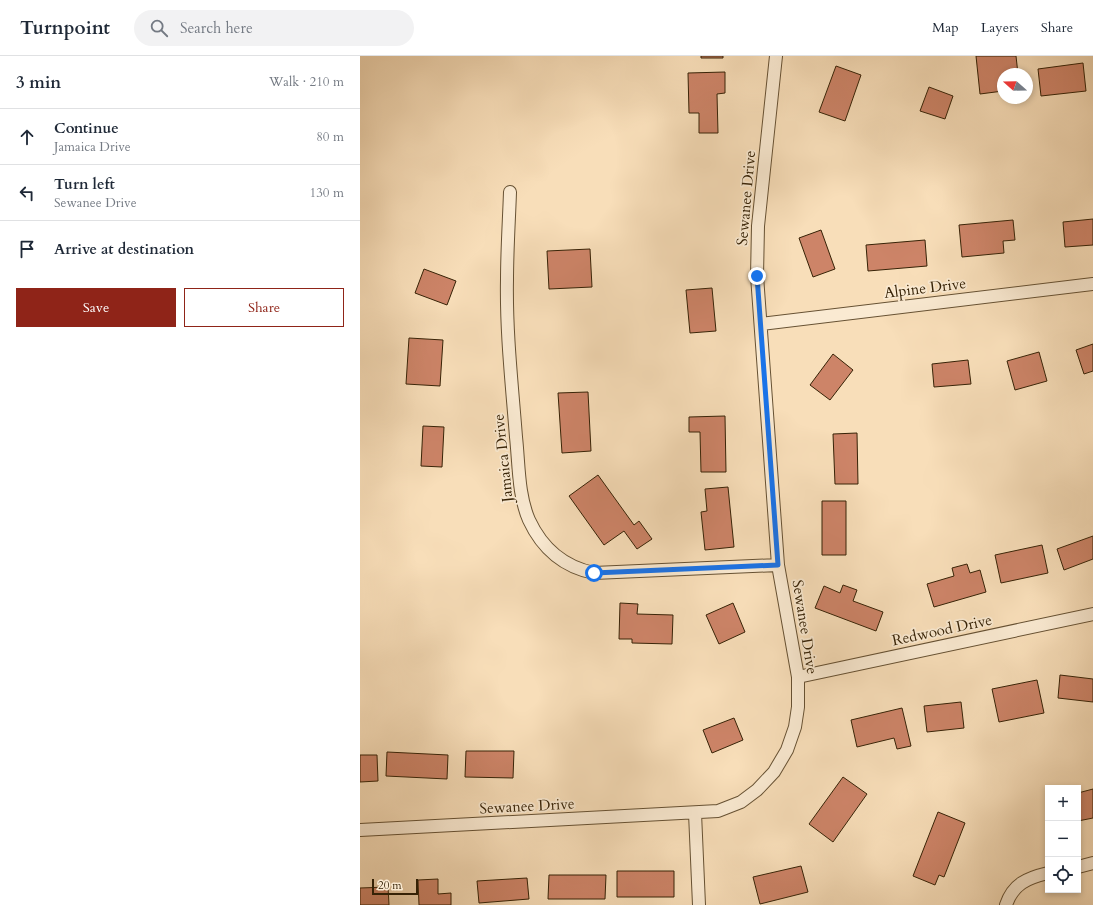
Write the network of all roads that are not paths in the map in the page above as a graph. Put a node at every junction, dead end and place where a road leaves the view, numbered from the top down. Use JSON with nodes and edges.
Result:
{"nodes":[{"id":1,"x":776,"y":56,"type":"edge"},
{"id":2,"x":510,"y":192,"type":"dead end"},
{"id":3,"x":1093,"y":284,"type":"edge"},
{"id":4,"x":761,"y":324,"type":"junction"},
{"id":5,"x":778,"y":565,"type":"junction"},
{"id":6,"x":1093,"y":614,"type":"edge"},
{"id":7,"x":798,"y":677,"type":"junction"},
{"id":8,"x":695,"y":813,"type":"junction"},
{"id":9,"x":360,"y":830,"type":"edge"},
{"id":10,"x":1093,"y":863,"type":"edge"},
{"id":11,"x":1081,"y":866,"type":"edge"},
{"id":12,"x":1045,"y":874,"type":"edge"},
{"id":13,"x":699,"y":905,"type":"edge"},
{"id":14,"x":1006,"y":905,"type":"edge"}],
"edges":[{"from":1,"to":4,"type":"street","name":"Sewanee Drive"},
{"from":2,"to":5,"type":"street","name":"Jamaica Drive"},
{"from":3,"to":4,"type":"street","name":"Alpine Drive"},
{"from":4,"to":5,"type":"street","name":"Sewanee Drive"},
{"from":5,"to":7,"type":"street","name":"Sewanee Drive"},
{"from":6,"to":7,"type":"street","name":"Redwood Drive"},
{"from":7,"to":8,"type":"street","name":"Sewanee Drive"},
{"from":8,"to":9,"type":"street","name":"Sewanee Drive"},
{"from":8,"to":13,"type":"street"},
{"from":10,"to":11,"type":"street"},
{"from":12,"to":14,"type":"street"}]}
